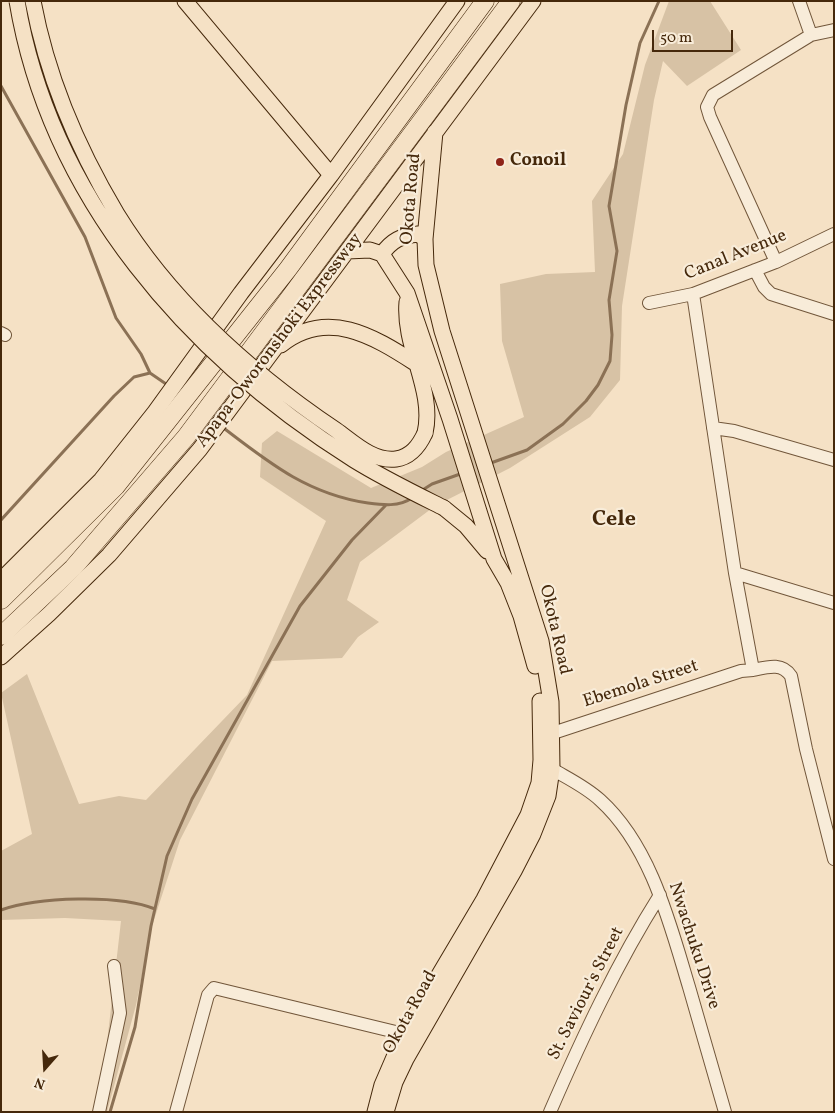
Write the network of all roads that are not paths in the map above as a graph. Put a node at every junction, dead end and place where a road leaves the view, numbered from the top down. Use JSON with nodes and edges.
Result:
{"nodes":[{"id":1,"x":17,"y":1,"type":"edge"},
{"id":2,"x":32,"y":1,"type":"edge"},
{"id":3,"x":185,"y":1,"type":"edge"},
{"id":4,"x":457,"y":1,"type":"edge"},
{"id":5,"x":485,"y":1,"type":"edge"},
{"id":6,"x":511,"y":1,"type":"edge"},
{"id":7,"x":533,"y":1,"type":"edge"},
{"id":8,"x":799,"y":1,"type":"edge"},
{"id":9,"x":834,"y":30,"type":"edge"},
{"id":10,"x":811,"y":36,"type":"junction"},
{"id":11,"x":435,"y":132,"type":"junction"},
{"id":12,"x":331,"y":175,"type":"junction"},
{"id":13,"x":834,"y":234,"type":"edge"},
{"id":14,"x":425,"y":239,"type":"junction"},
{"id":15,"x":347,"y":251,"type":"junction"},
{"id":16,"x":382,"y":254,"type":"junction"},
{"id":17,"x":776,"y":262,"type":"junction"},
{"id":18,"x":755,"y":270,"type":"junction"},
{"id":19,"x":407,"y":293,"type":"junction"},
{"id":20,"x":693,"y":294,"type":"junction"},
{"id":21,"x":648,"y":303,"type":"dead end"},
{"id":22,"x":834,"y":314,"type":"edge"},
{"id":23,"x":415,"y":363,"type":"junction"},
{"id":24,"x":260,"y":366,"type":"junction"},
{"id":25,"x":231,"y":392,"type":"junction"},
{"id":26,"x":159,"y":420,"type":"junction"},
{"id":27,"x":713,"y":428,"type":"junction"},
{"id":28,"x":834,"y":460,"type":"edge"},
{"id":29,"x":494,"y":559,"type":"junction"},
{"id":30,"x":735,"y":573,"type":"junction"},
{"id":31,"x":1,"y":580,"type":"edge"},
{"id":32,"x":1,"y":600,"type":"edge"},
{"id":33,"x":834,"y":603,"type":"edge"},
{"id":34,"x":527,"y":614,"type":"junction"},
{"id":35,"x":1,"y":636,"type":"edge"},
{"id":36,"x":1,"y":657,"type":"edge"},
{"id":37,"x":747,"y":670,"type":"junction"},
{"id":38,"x":553,"y":733,"type":"junction"},
{"id":39,"x":552,"y":769,"type":"junction"},
{"id":40,"x":834,"y":859,"type":"edge"},
{"id":41,"x":660,"y":895,"type":"junction"},
{"id":42,"x":114,"y":966,"type":"dead end"},
{"id":43,"x":447,"y":973,"type":"junction"},
{"id":44,"x":404,"y":1034,"type":"junction"},
{"id":45,"x":99,"y":1112,"type":"edge"},
{"id":46,"x":176,"y":1112,"type":"edge"},
{"id":47,"x":375,"y":1112,"type":"edge"},
{"id":48,"x":386,"y":1112,"type":"edge"},
{"id":49,"x":550,"y":1112,"type":"edge"},
{"id":50,"x":725,"y":1112,"type":"edge"}],
"edges":[{"from":1,"to":29,"type":"main road","bridge":true},
{"from":2,"to":23,"type":"main road","bridge":true},
{"from":3,"to":12,"type":"main road"},
{"from":4,"to":12,"type":"main road","name":"Apapa-Oworonshoki Expressway"},
{"from":5,"to":26,"type":"highway","name":"Apapa-Oworonshoki Expressway"},
{"from":6,"to":25,"type":"highway","name":"Apapa-Oworonshoki Expressway"},
{"from":7,"to":11,"type":"main road","name":"Apapa-Oworonshoki Expressway"},
{"from":8,"to":10,"type":"street"},
{"from":9,"to":10,"type":"street"},
{"from":10,"to":17,"type":"street"},
{"from":11,"to":14,"type":"main road","name":"Okota Road"},
{"from":11,"to":15,"type":"main road","name":"Apapa-Oworonshoki Expressway"},
{"from":12,"to":26,"type":"main road","name":"Apapa-Oworonshoki Expressway"},
{"from":13,"to":17,"type":"street","name":"Canal Avenue"},
{"from":14,"to":16,"type":"main road"},
{"from":14,"to":34,"type":"main road","name":"Okota Road"},
{"from":15,"to":16,"type":"main road","name":"Okota Road"},
{"from":15,"to":24,"type":"main road","name":"Apapa-Oworonshoki Expressway"},
{"from":16,"to":19,"type":"main road","name":"Okota Road"},
{"from":17,"to":18,"type":"street","name":"Canal Avenue"},
{"from":18,"to":20,"type":"street","name":"Canal Avenue"},
{"from":18,"to":22,"type":"street"},
{"from":19,"to":23,"type":"main road"},
{"from":19,"to":29,"type":"main road","name":"Okota Road"},
{"from":20,"to":21,"type":"street","name":"Canal Avenue"},
{"from":20,"to":27,"type":"street"},
{"from":23,"to":24,"type":"main road"},
{"from":24,"to":25,"type":"main road","name":"Apapa-Oworonshoki Expressway"},
{"from":25,"to":35,"type":"highway","name":"Apapa-Oworonshoki Expressway"},
{"from":25,"to":36,"type":"main road","name":"Apapa-Oworonshoki Expressway"},
{"from":26,"to":31,"type":"main road","name":"Apapa-Oworonshoki Expressway"},
{"from":26,"to":32,"type":"highway","name":"Apapa-Oworonshoki Expressway"},
{"from":27,"to":28,"type":"street"},
{"from":27,"to":30,"type":"street"},
{"from":29,"to":34,"type":"main road","name":"Okota Road"},
{"from":30,"to":33,"type":"street"},
{"from":30,"to":37,"type":"street"},
{"from":34,"to":38,"type":"main road","name":"Okota Road"},
{"from":34,"to":43,"type":"main road","name":"Okota Road"},
{"from":37,"to":38,"type":"street","name":"Ebemola Street"},
{"from":37,"to":40,"type":"street","name":"Ebemola Street"},
{"from":38,"to":39,"type":"main road","name":"Okota Road"},
{"from":39,"to":41,"type":"street","name":"Nwachuku Drive"},
{"from":39,"to":43,"type":"main road","name":"Okota Road"},
{"from":41,"to":49,"type":"street","name":"St. Saviour's Street"},
{"from":41,"to":50,"type":"street","name":"Nwachuku Drive"},
{"from":42,"to":45,"type":"street"},
{"from":43,"to":44,"type":"main road","name":"Okota Road"},
{"from":43,"to":48,"type":"main road","name":"Okota Road"},
{"from":44,"to":46,"type":"street"},
{"from":44,"to":47,"type":"main road","name":"Okota Road"}]}
